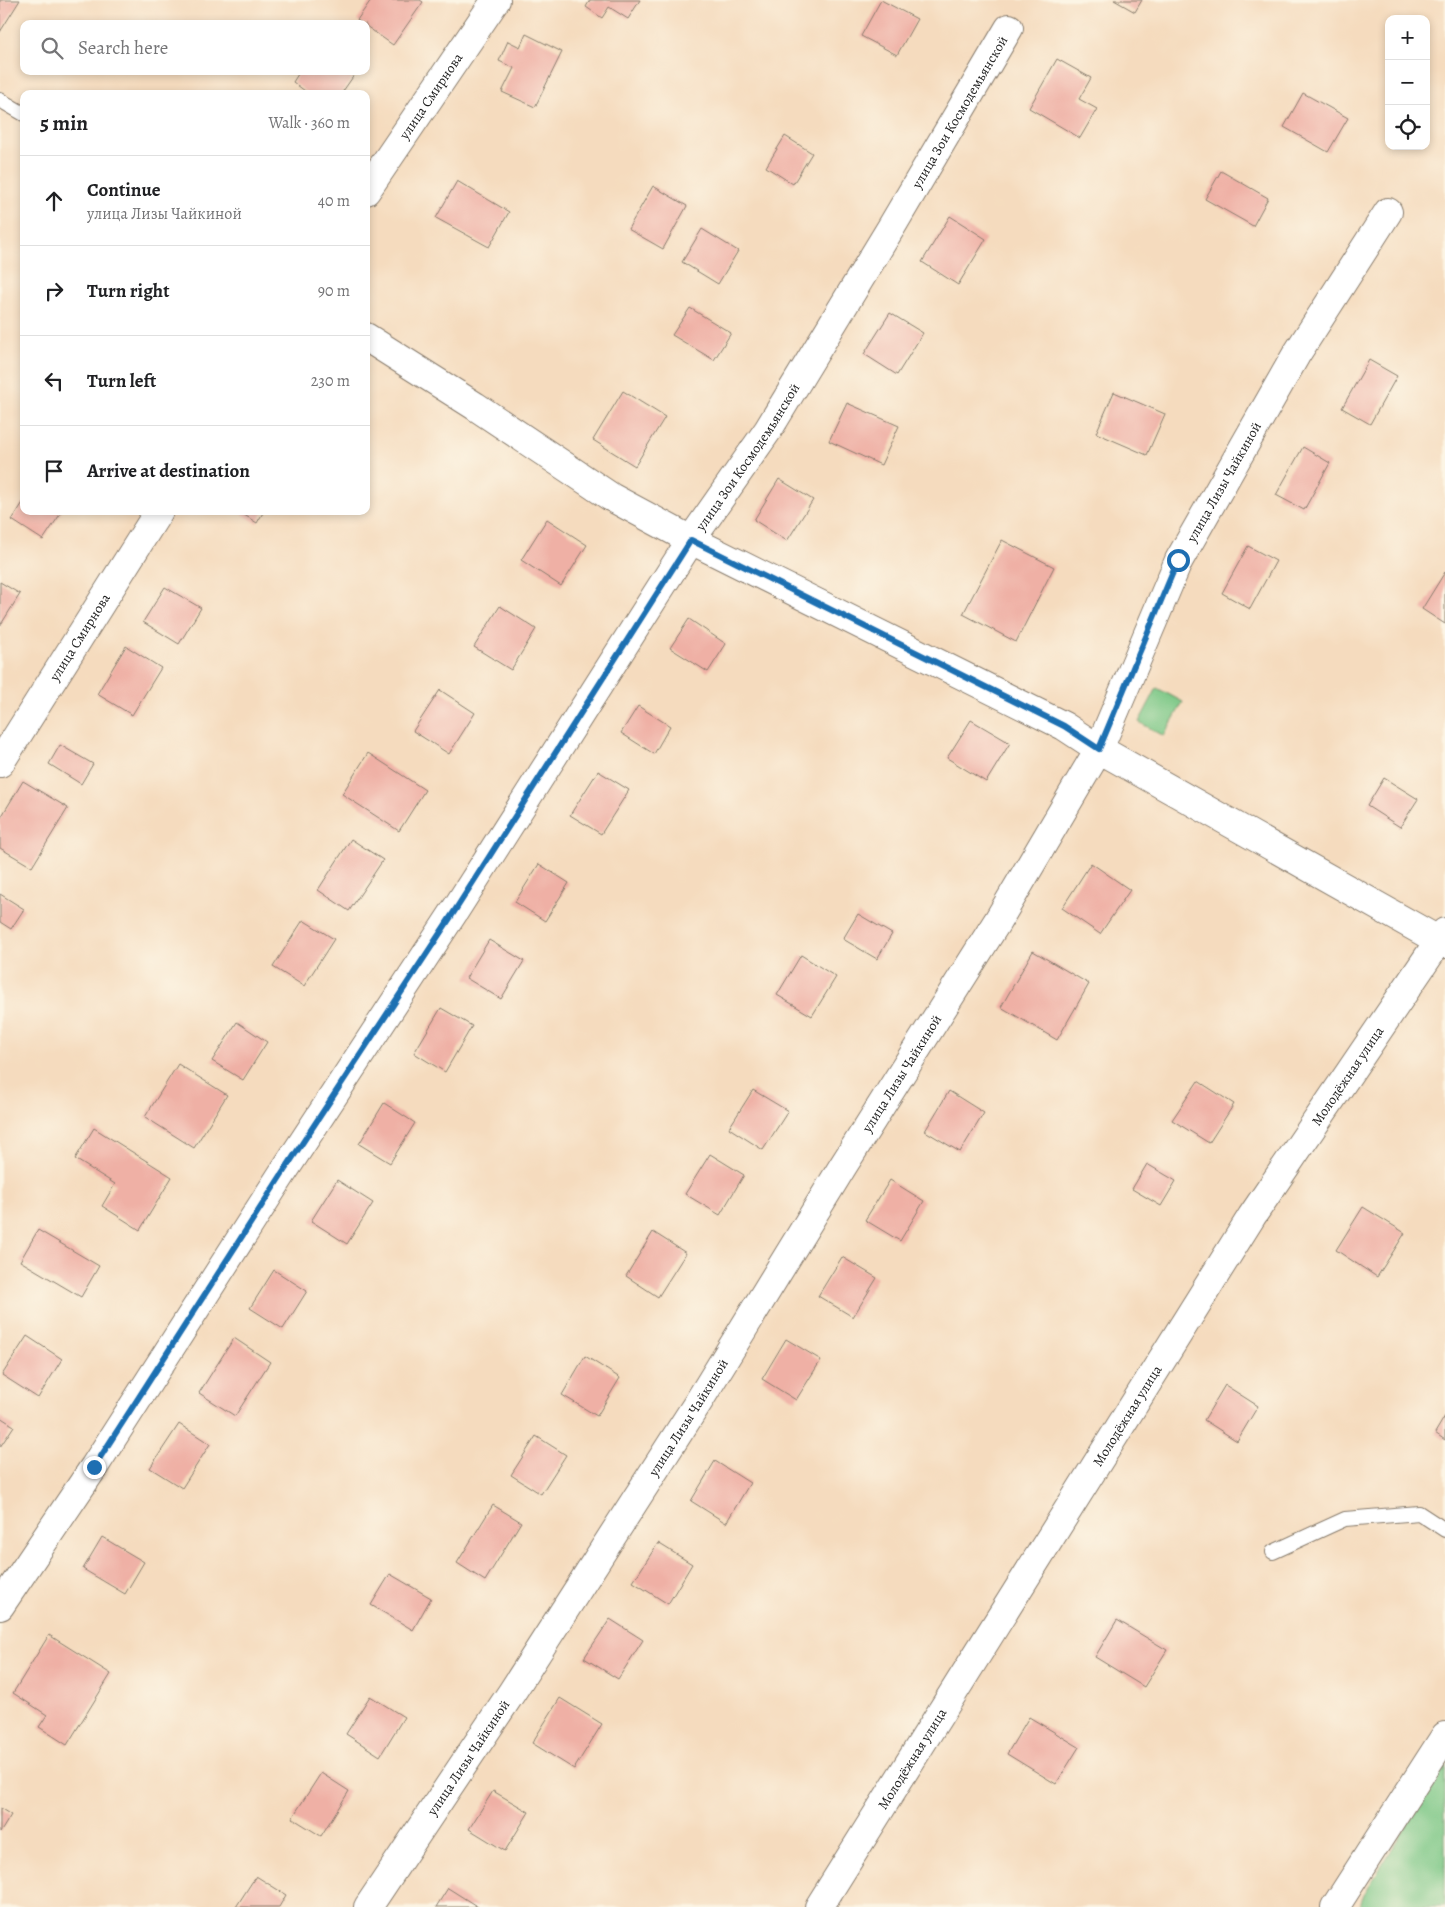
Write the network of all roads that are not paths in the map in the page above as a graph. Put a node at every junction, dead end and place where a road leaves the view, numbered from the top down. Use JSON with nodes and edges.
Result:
{"nodes":[{"id":1,"x":496,"y":0,"type":"edge"},
{"id":2,"x":1009,"y":28,"type":"dead end"},
{"id":3,"x":0,"y":100,"type":"edge"},
{"id":4,"x":20,"y":112,"type":"edge"},
{"id":5,"x":370,"y":185,"type":"edge"},
{"id":6,"x":1388,"y":212,"type":"dead end"},
{"id":7,"x":370,"y":340,"type":"edge"},
{"id":8,"x":156,"y":515,"type":"edge"},
{"id":9,"x":691,"y":540,"type":"junction"},
{"id":10,"x":1099,"y":749,"type":"junction"},
{"id":11,"x":0,"y":763,"type":"edge"},
{"id":12,"x":1443,"y":939,"type":"edge"},
{"id":13,"x":1445,"y":1530,"type":"edge"},
{"id":14,"x":1274,"y":1552,"type":"dead end"},
{"id":15,"x":0,"y":1606,"type":"edge"},
{"id":16,"x":1445,"y":1736,"type":"edge"},
{"id":17,"x":368,"y":1907,"type":"edge"},
{"id":18,"x":819,"y":1907,"type":"edge"},
{"id":19,"x":1335,"y":1907,"type":"edge"}],
"edges":[{"from":1,"to":5,"type":"street","name":"улица Смирнова"},
{"from":2,"to":9,"type":"street","name":"улица Зои Космодемьянской"},
{"from":3,"to":4,"type":"lane"},
{"from":6,"to":10,"type":"street","name":"улица Лизы Чайкиной"},
{"from":7,"to":9,"type":"street"},
{"from":8,"to":11,"type":"street","name":"улица Смирнова"},
{"from":9,"to":10,"type":"street"},
{"from":9,"to":15,"type":"street","name":"улица Зои Космодемьянской"},
{"from":10,"to":12,"type":"street"},
{"from":10,"to":17,"type":"street","name":"улица Лизы Чайкиной"},
{"from":12,"to":18,"type":"street","name":"Молодёжная улица"},
{"from":13,"to":14,"type":"lane"},
{"from":16,"to":19,"type":"street"}]}
